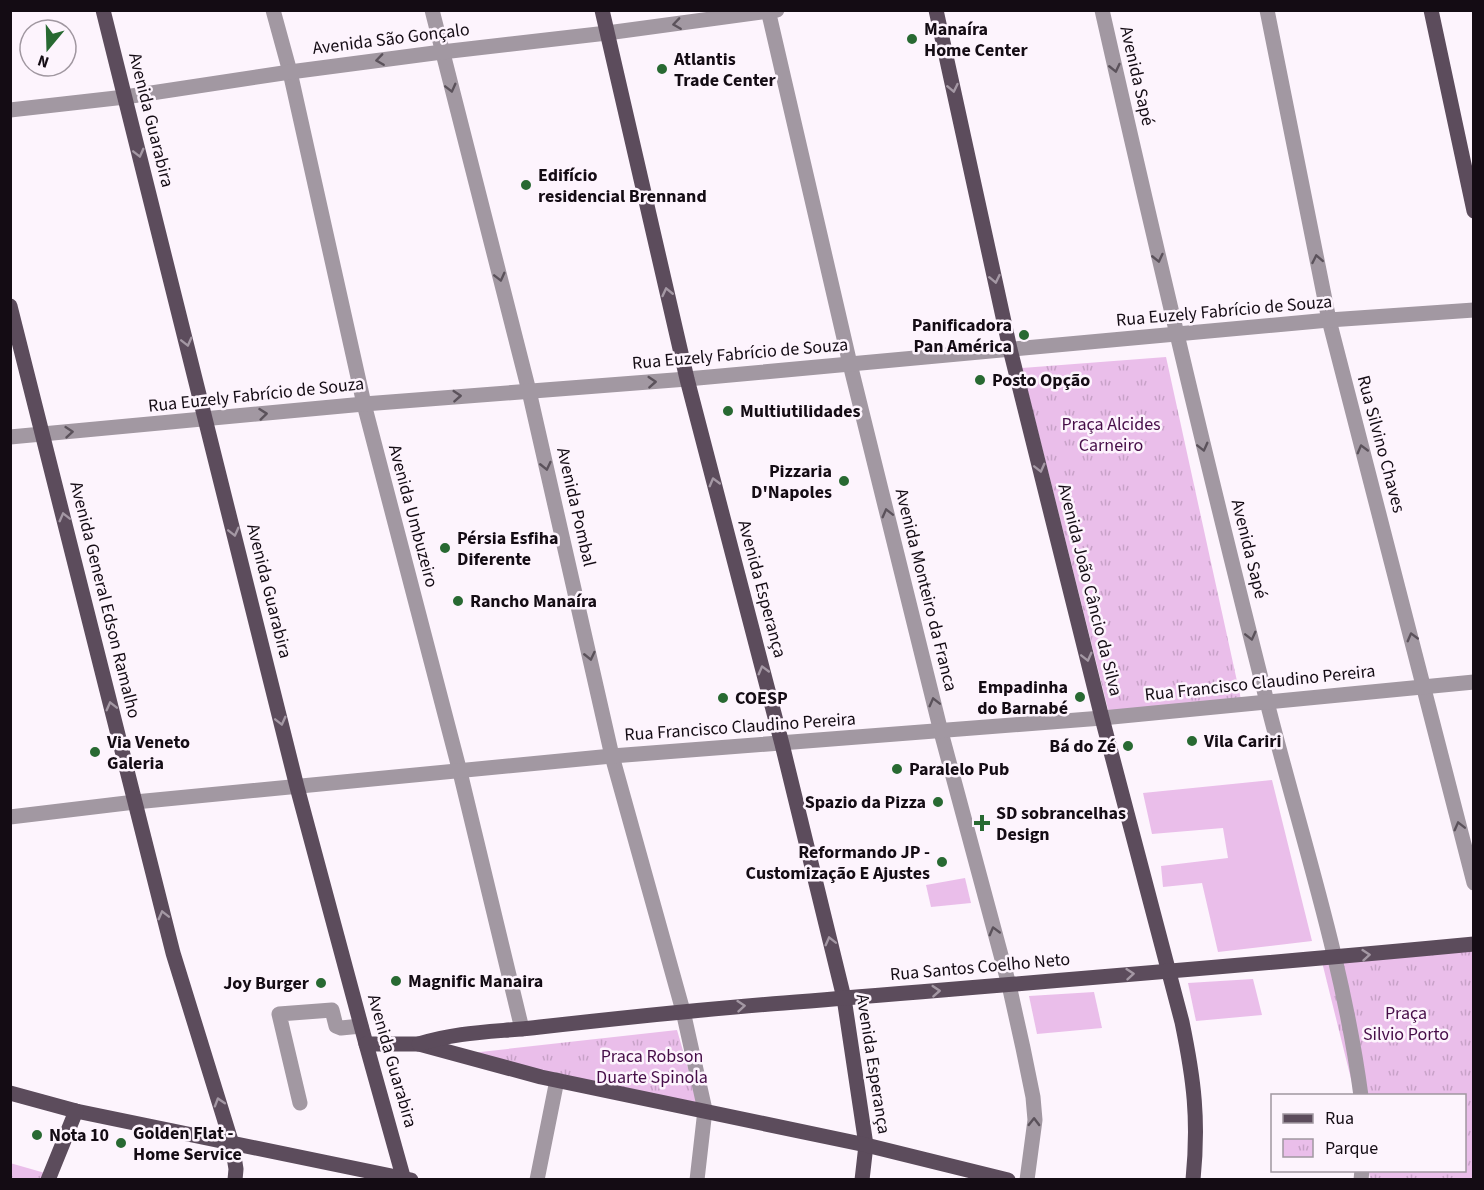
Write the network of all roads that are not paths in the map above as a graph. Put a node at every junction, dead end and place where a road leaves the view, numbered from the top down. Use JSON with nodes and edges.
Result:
{"nodes":[{"id":1,"x":104,"y":10,"type":"edge"},
{"id":2,"x":273,"y":10,"type":"edge"},
{"id":3,"x":432,"y":10,"type":"edge"},
{"id":4,"x":602,"y":10,"type":"edge"},
{"id":5,"x":936,"y":10,"type":"edge"},
{"id":6,"x":1102,"y":10,"type":"edge"},
{"id":7,"x":1267,"y":10,"type":"edge"},
{"id":8,"x":1431,"y":10,"type":"edge"},
{"id":9,"x":771,"y":11,"type":"edge"},
{"id":10,"x":608,"y":33,"type":"junction"},
{"id":11,"x":442,"y":51,"type":"junction"},
{"id":12,"x":290,"y":72,"type":"junction"},
{"id":13,"x":125,"y":97,"type":"junction"},
{"id":14,"x":10,"y":110,"type":"edge"},
{"id":15,"x":1473,"y":211,"type":"edge"},
{"id":16,"x":10,"y":306,"type":"edge"},
{"id":17,"x":1473,"y":310,"type":"edge"},
{"id":18,"x":1329,"y":320,"type":"junction"},
{"id":19,"x":1176,"y":336,"type":"junction"},
{"id":20,"x":1010,"y":349,"type":"junction"},
{"id":21,"x":850,"y":364,"type":"junction"},
{"id":22,"x":687,"y":379,"type":"junction"},
{"id":23,"x":529,"y":391,"type":"junction"},
{"id":24,"x":363,"y":404,"type":"junction"},
{"id":25,"x":207,"y":419,"type":"junction"},
{"id":26,"x":44,"y":434,"type":"junction"},
{"id":27,"x":10,"y":437,"type":"edge"},
{"id":28,"x":1473,"y":682,"type":"edge"},
{"id":29,"x":1424,"y":686,"type":"junction"},
{"id":30,"x":1267,"y":701,"type":"junction"},
{"id":31,"x":1102,"y":718,"type":"junction"},
{"id":32,"x":941,"y":732,"type":"junction"},
{"id":33,"x":782,"y":744,"type":"junction"},
{"id":34,"x":612,"y":756,"type":"junction"},
{"id":35,"x":460,"y":772,"type":"junction"},
{"id":36,"x":297,"y":786,"type":"junction"},
{"id":37,"x":135,"y":802,"type":"junction"},
{"id":38,"x":10,"y":817,"type":"edge"},
{"id":39,"x":1473,"y":883,"type":"edge"},
{"id":40,"x":1473,"y":944,"type":"edge"},
{"id":41,"x":1336,"y":957,"type":"junction"},
{"id":42,"x":1168,"y":971,"type":"junction"},
{"id":43,"x":1009,"y":985,"type":"junction"},
{"id":44,"x":844,"y":998,"type":"junction"},
{"id":45,"x":683,"y":1011,"type":"junction"},
{"id":46,"x":361,"y":1026,"type":"junction"},
{"id":47,"x":522,"y":1029,"type":"junction"},
{"id":48,"x":366,"y":1044,"type":"junction"},
{"id":49,"x":419,"y":1044,"type":"junction"},
{"id":50,"x":557,"y":1080,"type":"junction"},
{"id":51,"x":10,"y":1093,"type":"edge"},
{"id":52,"x":1361,"y":1094,"type":"edge"},
{"id":53,"x":300,"y":1103,"type":"dead end"},
{"id":54,"x":705,"y":1110,"type":"junction"},
{"id":55,"x":76,"y":1111,"type":"junction"},
{"id":56,"x":232,"y":1144,"type":"junction"},
{"id":57,"x":866,"y":1145,"type":"junction"},
{"id":58,"x":48,"y":1179,"type":"edge"},
{"id":59,"x":235,"y":1179,"type":"edge"},
{"id":60,"x":407,"y":1179,"type":"edge"},
{"id":61,"x":537,"y":1179,"type":"edge"},
{"id":62,"x":697,"y":1179,"type":"edge"},
{"id":63,"x":862,"y":1179,"type":"edge"},
{"id":64,"x":1008,"y":1179,"type":"edge"},
{"id":65,"x":1027,"y":1179,"type":"edge"},
{"id":66,"x":1193,"y":1179,"type":"edge"}],
"edges":[{"from":1,"to":13,"type":"main road","name":"Avenida Guarabira"},
{"from":2,"to":12,"type":"street","name":"Avenida Umbuzeiro"},
{"from":3,"to":11,"type":"street","name":"Avenida Pombal"},
{"from":4,"to":10,"type":"main road","name":"Avenida Esperança"},
{"from":5,"to":20,"type":"main road","name":"Avenida João Câncio da Silva","one_way":true},
{"from":6,"to":19,"type":"street","name":"Avenida Sapé","one_way":true},
{"from":18,"to":7,"type":"street","name":"Rua Silvino Chaves","one_way":true},
{"from":8,"to":15,"type":"main road"},
{"from":9,"to":10,"type":"street","name":"Avenida São Gonçalo","one_way":true},
{"from":9,"to":21,"type":"street","name":"Avenida Monteiro da Franca"},
{"from":10,"to":11,"type":"street","name":"Avenida São Gonçalo"},
{"from":22,"to":10,"type":"main road","name":"Avenida Esperança","one_way":true},
{"from":11,"to":12,"type":"street","name":"Avenida São Gonçalo","one_way":true},
{"from":11,"to":23,"type":"street","name":"Avenida Pombal","one_way":true},
{"from":12,"to":13,"type":"street","name":"Avenida São Gonçalo"},
{"from":12,"to":24,"type":"street","name":"Avenida Umbuzeiro"},
{"from":13,"to":14,"type":"street","name":"Avenida São Gonçalo"},
{"from":13,"to":25,"type":"main road","name":"Avenida Guarabira","one_way":true},
{"from":16,"to":26,"type":"main road","name":"Avenida General Edson Ramalho"},
{"from":17,"to":18,"type":"street","name":"Rua Euzely Fabrício de Souza"},
{"from":18,"to":19,"type":"street","name":"Rua Euzely Fabrício de Souza"},
{"from":29,"to":18,"type":"street","name":"Rua Silvino Chaves","one_way":true},
{"from":19,"to":20,"type":"street","name":"Rua Euzely Fabrício de Souza"},
{"from":19,"to":30,"type":"street","name":"Avenida Sapé","one_way":true},
{"from":20,"to":21,"type":"street","name":"Rua Euzely Fabrício de Souza"},
{"from":20,"to":31,"type":"main road","name":"Avenida João Câncio da Silva","one_way":true},
{"from":21,"to":22,"type":"street","name":"Rua Euzely Fabrício de Souza"},
{"from":32,"to":21,"type":"street","name":"Avenida Monteiro da Franca","one_way":true},
{"from":23,"to":22,"type":"street","name":"Rua Euzely Fabrício de Souza","one_way":true},
{"from":33,"to":22,"type":"main road","name":"Avenida Esperança","one_way":true},
{"from":24,"to":23,"type":"street","name":"Rua Euzely Fabrício de Souza","one_way":true},
{"from":23,"to":34,"type":"street","name":"Avenida Pombal","one_way":true},
{"from":25,"to":24,"type":"street","name":"Rua Euzely Fabrício de Souza","one_way":true},
{"from":24,"to":35,"type":"street","name":"Avenida Umbuzeiro"},
{"from":26,"to":25,"type":"street","name":"Rua Euzely Fabrício de Souza","one_way":true},
{"from":25,"to":36,"type":"main road","name":"Avenida Guarabira","one_way":true},
{"from":26,"to":27,"type":"street","name":"Rua Euzely Fabrício de Souza"},
{"from":37,"to":26,"type":"main road","name":"Avenida General Edson Ramalho","one_way":true},
{"from":28,"to":29,"type":"street","name":"Rua Francisco Claudino Pereira"},
{"from":29,"to":30,"type":"street","name":"Rua Francisco Claudino Pereira"},
{"from":39,"to":29,"type":"street","name":"Rua Silvino Chaves","one_way":true},
{"from":30,"to":31,"type":"street","name":"Rua Francisco Claudino Pereira"},
{"from":30,"to":41,"type":"street","name":"Avenida Sapé"},
{"from":31,"to":32,"type":"street","name":"Rua Francisco Claudino Pereira"},
{"from":31,"to":42,"type":"main road","name":"Avenida João Câncio da Silva"},
{"from":32,"to":33,"type":"street","name":"Rua Francisco Claudino Pereira"},
{"from":43,"to":32,"type":"street","name":"Avenida Monteiro da Franca","one_way":true},
{"from":33,"to":34,"type":"street","name":"Rua Francisco Claudino Pereira"},
{"from":44,"to":33,"type":"main road","name":"Avenida Esperança","one_way":true},
{"from":34,"to":35,"type":"street","name":"Rua Francisco Claudino Pereira"},
{"from":34,"to":45,"type":"street","name":"Avenida Pombal"},
{"from":35,"to":36,"type":"street","name":"Rua Francisco Claudino Pereira"},
{"from":35,"to":47,"type":"street","name":"Avenida Umbuzeiro"},
{"from":36,"to":37,"type":"street","name":"Rua Francisco Claudino Pereira"},
{"from":36,"to":46,"type":"main road","name":"Avenida Guarabira"},
{"from":37,"to":38,"type":"street","name":"Rua Francisco Claudino Pereira"},
{"from":56,"to":37,"type":"main road","name":"Avenida General Edson Ramalho","one_way":true},
{"from":41,"to":40,"type":"main road","name":"Rua Santos Coelho Neto","one_way":true},
{"from":41,"to":42,"type":"main road","name":"Rua Santos Coelho Neto"},
{"from":41,"to":52,"type":"street","name":"Avenida Sapé"},
{"from":43,"to":42,"type":"main road","name":"Rua Santos Coelho Neto","one_way":true},
{"from":42,"to":66,"type":"main road","name":"Avenida João Câncio da Silva"},
{"from":44,"to":43,"type":"main road","name":"Rua Santos Coelho Neto","one_way":true},
{"from":65,"to":43,"type":"street","name":"Avenida Monteiro da Franca","one_way":true},
{"from":45,"to":44,"type":"main road","name":"Rua Santos Coelho Neto","one_way":true},
{"from":44,"to":57,"type":"main road","name":"Avenida Esperança"},
{"from":45,"to":47,"type":"main road","name":"Rua Santos Coelho Neto"},
{"from":45,"to":54,"type":"street","name":"Avenida Pombal"},
{"from":46,"to":48,"type":"main road","name":"Avenida Guarabira"},
{"from":46,"to":53,"type":"street"},
{"from":47,"to":49,"type":"main road","name":"Rua Santos Coelho Neto"},
{"from":48,"to":49,"type":"main road"},
{"from":48,"to":60,"type":"main road","name":"Avenida Guarabira"},
{"from":49,"to":50,"type":"main road"},
{"from":50,"to":54,"type":"main road"},
{"from":50,"to":61,"type":"street"},
{"from":51,"to":55,"type":"main road"},
{"from":54,"to":57,"type":"main road"},
{"from":54,"to":62,"type":"street","name":"Avenida Pombal"},
{"from":55,"to":56,"type":"main road"},
{"from":55,"to":58,"type":"main road"},
{"from":56,"to":59,"type":"main road","name":"Avenida General Edson Ramalho"},
{"from":56,"to":60,"type":"main road"},
{"from":57,"to":63,"type":"main road","name":"Avenida Esperança"},
{"from":57,"to":64,"type":"main road"}]}
